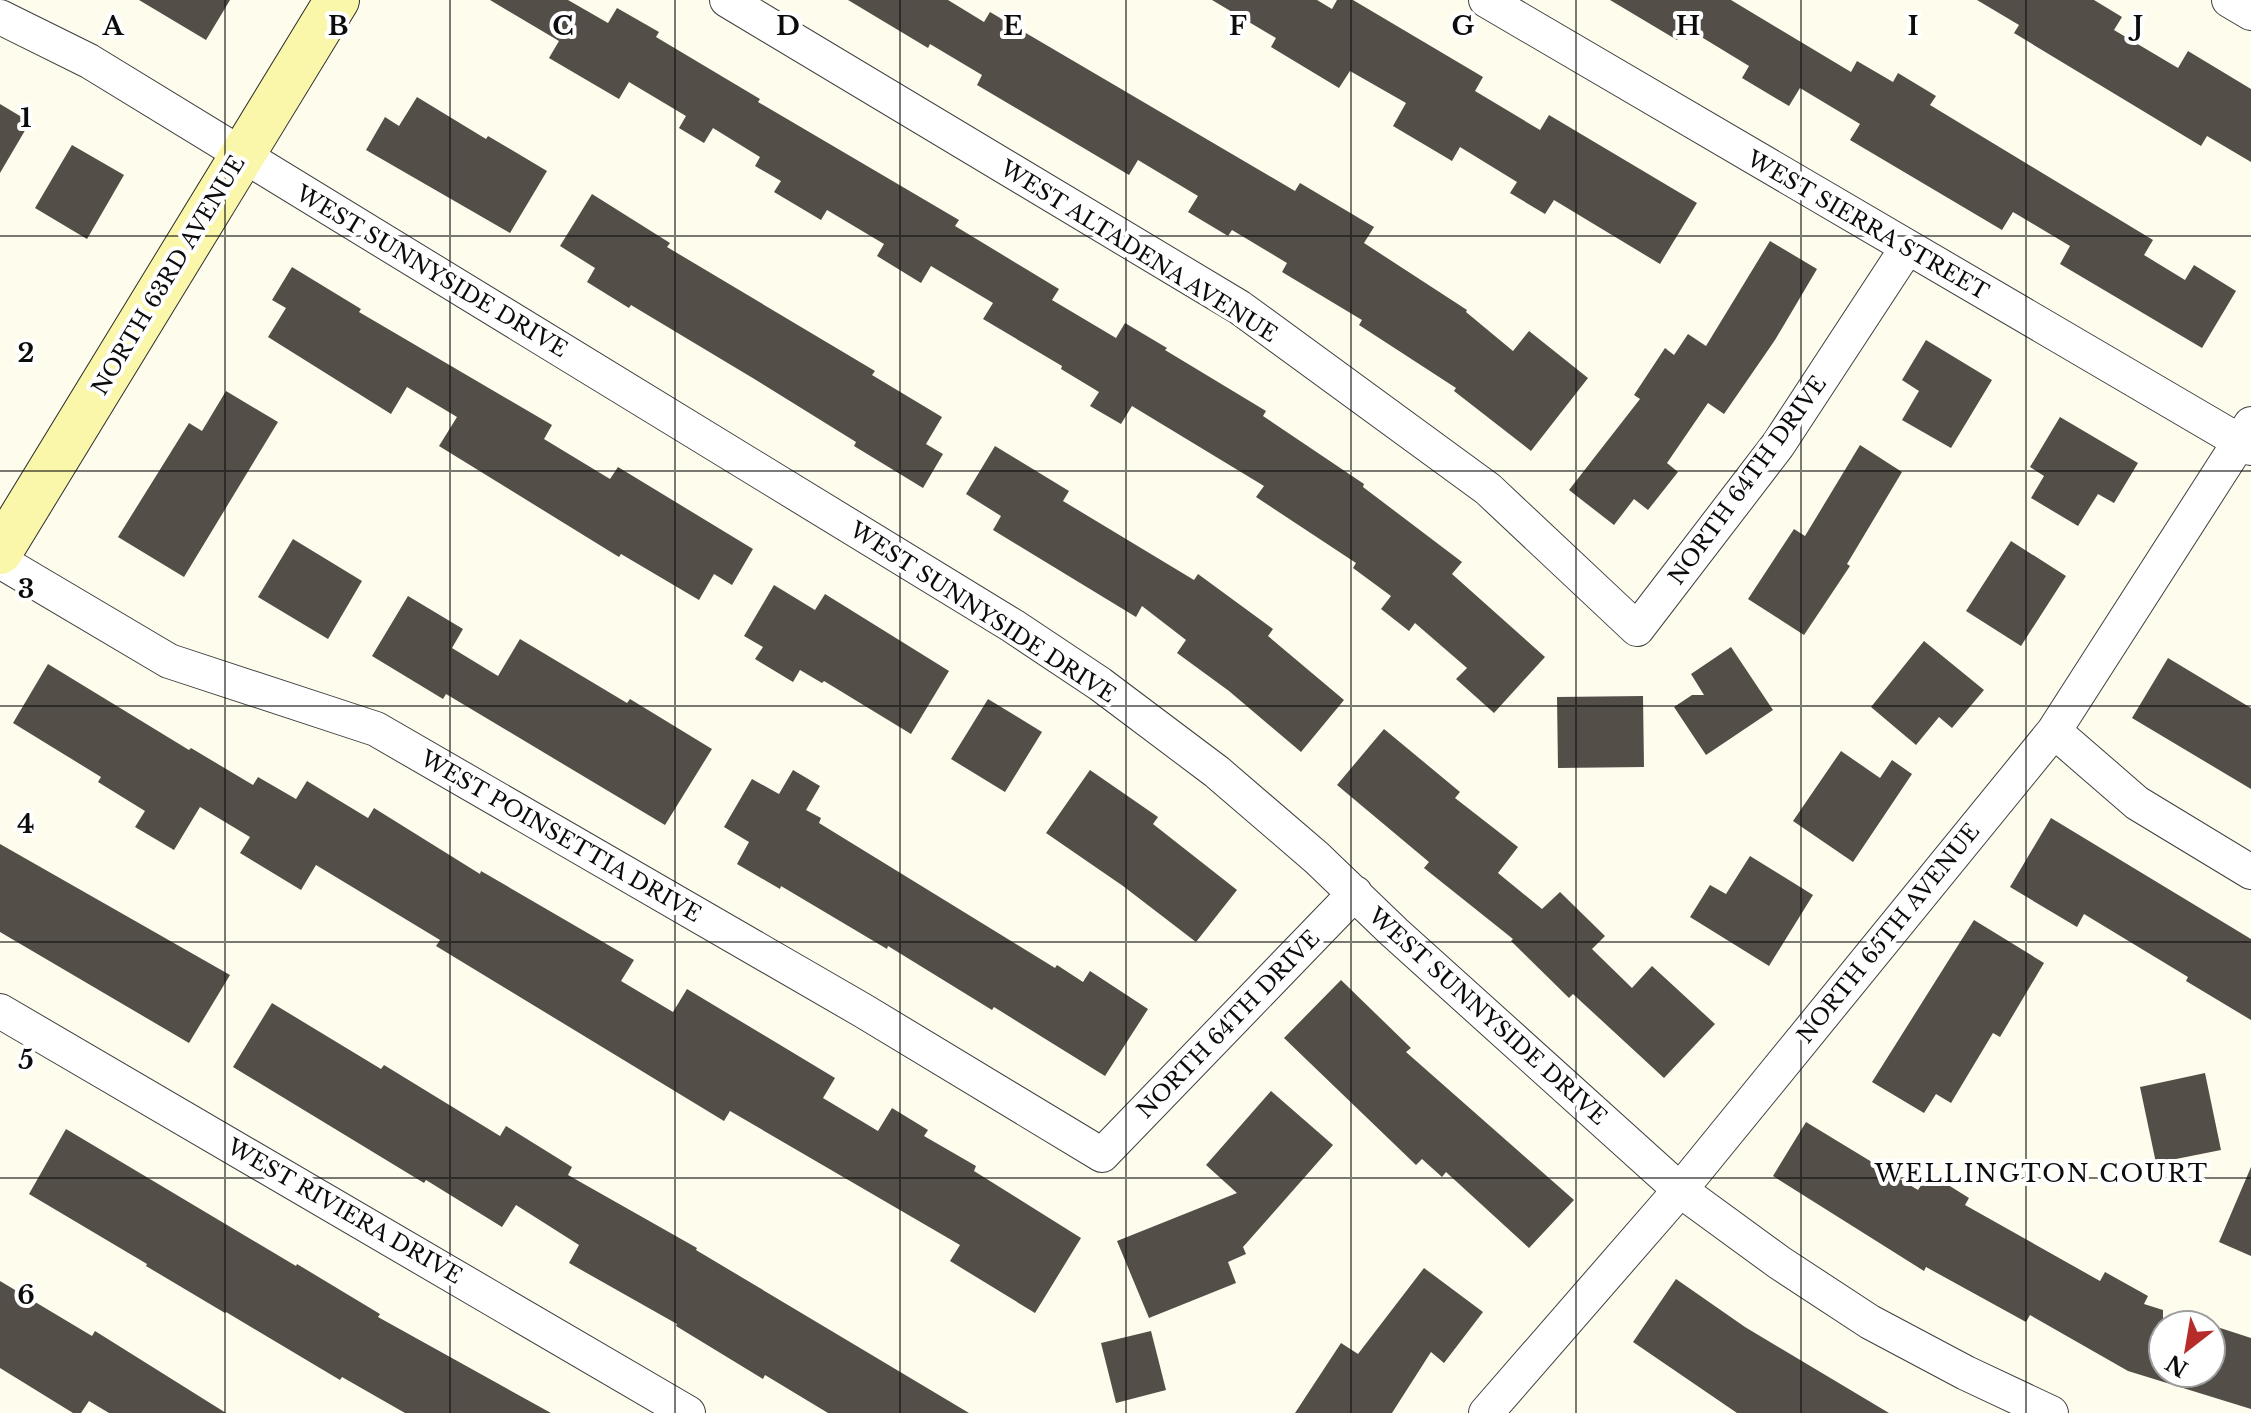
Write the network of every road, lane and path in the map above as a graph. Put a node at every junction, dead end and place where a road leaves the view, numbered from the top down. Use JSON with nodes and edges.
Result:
{"nodes":[{"id":1,"x":337,"y":0,"type":"edge"},
{"id":2,"x":727,"y":0,"type":"edge"},
{"id":3,"x":1486,"y":0,"type":"edge"},
{"id":4,"x":2229,"y":0,"type":"edge"},
{"id":5,"x":2251,"y":13,"type":"edge"},
{"id":6,"x":0,"y":17,"type":"edge"},
{"id":7,"x":241,"y":154,"type":"junction"},
{"id":8,"x":1907,"y":248,"type":"junction"},
{"id":9,"x":2247,"y":438,"type":"edge"},
{"id":10,"x":0,"y":552,"type":"edge"},
{"id":11,"x":0,"y":561,"type":"edge"},
{"id":12,"x":1637,"y":629,"type":"joint"},
{"id":13,"x":2054,"y":731,"type":"junction"},
{"id":14,"x":2251,"y":872,"type":"edge"},
{"id":15,"x":1355,"y":893,"type":"junction"},
{"id":16,"x":0,"y":1011,"type":"edge"},
{"id":17,"x":1102,"y":1155,"type":"joint"},
{"id":18,"x":1680,"y":1190,"type":"junction"},
{"id":19,"x":688,"y":1413,"type":"edge"},
{"id":20,"x":1486,"y":1413,"type":"edge"},
{"id":21,"x":2051,"y":1413,"type":"edge"}],
"edges":[{"from":1,"to":7,"type":"street","name":"NORTH 63RD AVENUE"},
{"from":2,"to":12,"type":"street","name":"WEST ALTADENA AVENUE"},
{"from":3,"to":8,"type":"street","name":"WEST SIERRA STREET"},
{"from":4,"to":5,"type":"street"},
{"from":6,"to":7,"type":"street","name":"WEST SUNNYSIDE DRIVE"},
{"from":7,"to":10,"type":"street","name":"NORTH 63RD AVENUE"},
{"from":7,"to":15,"type":"street","name":"WEST SUNNYSIDE DRIVE"},
{"from":8,"to":9,"type":"street","name":"WEST SIERRA STREET"},
{"from":8,"to":12,"type":"street","name":"NORTH 64TH DRIVE"},
{"from":9,"to":13,"type":"street","name":"NORTH 65TH AVENUE"},
{"from":11,"to":17,"type":"street","name":"WEST POINSETTIA DRIVE"},
{"from":13,"to":14,"type":"street"},
{"from":13,"to":18,"type":"street","name":"NORTH 65TH AVENUE"},
{"from":15,"to":17,"type":"street","name":"NORTH 64TH DRIVE"},
{"from":15,"to":18,"type":"street","name":"WEST SUNNYSIDE DRIVE"},
{"from":16,"to":19,"type":"street","name":"WEST RIVIERA DRIVE"},
{"from":18,"to":20,"type":"street","name":"NORTH 65TH AVENUE"},
{"from":18,"to":21,"type":"street","name":"WEST SUNNYSIDE DRIVE"}]}
